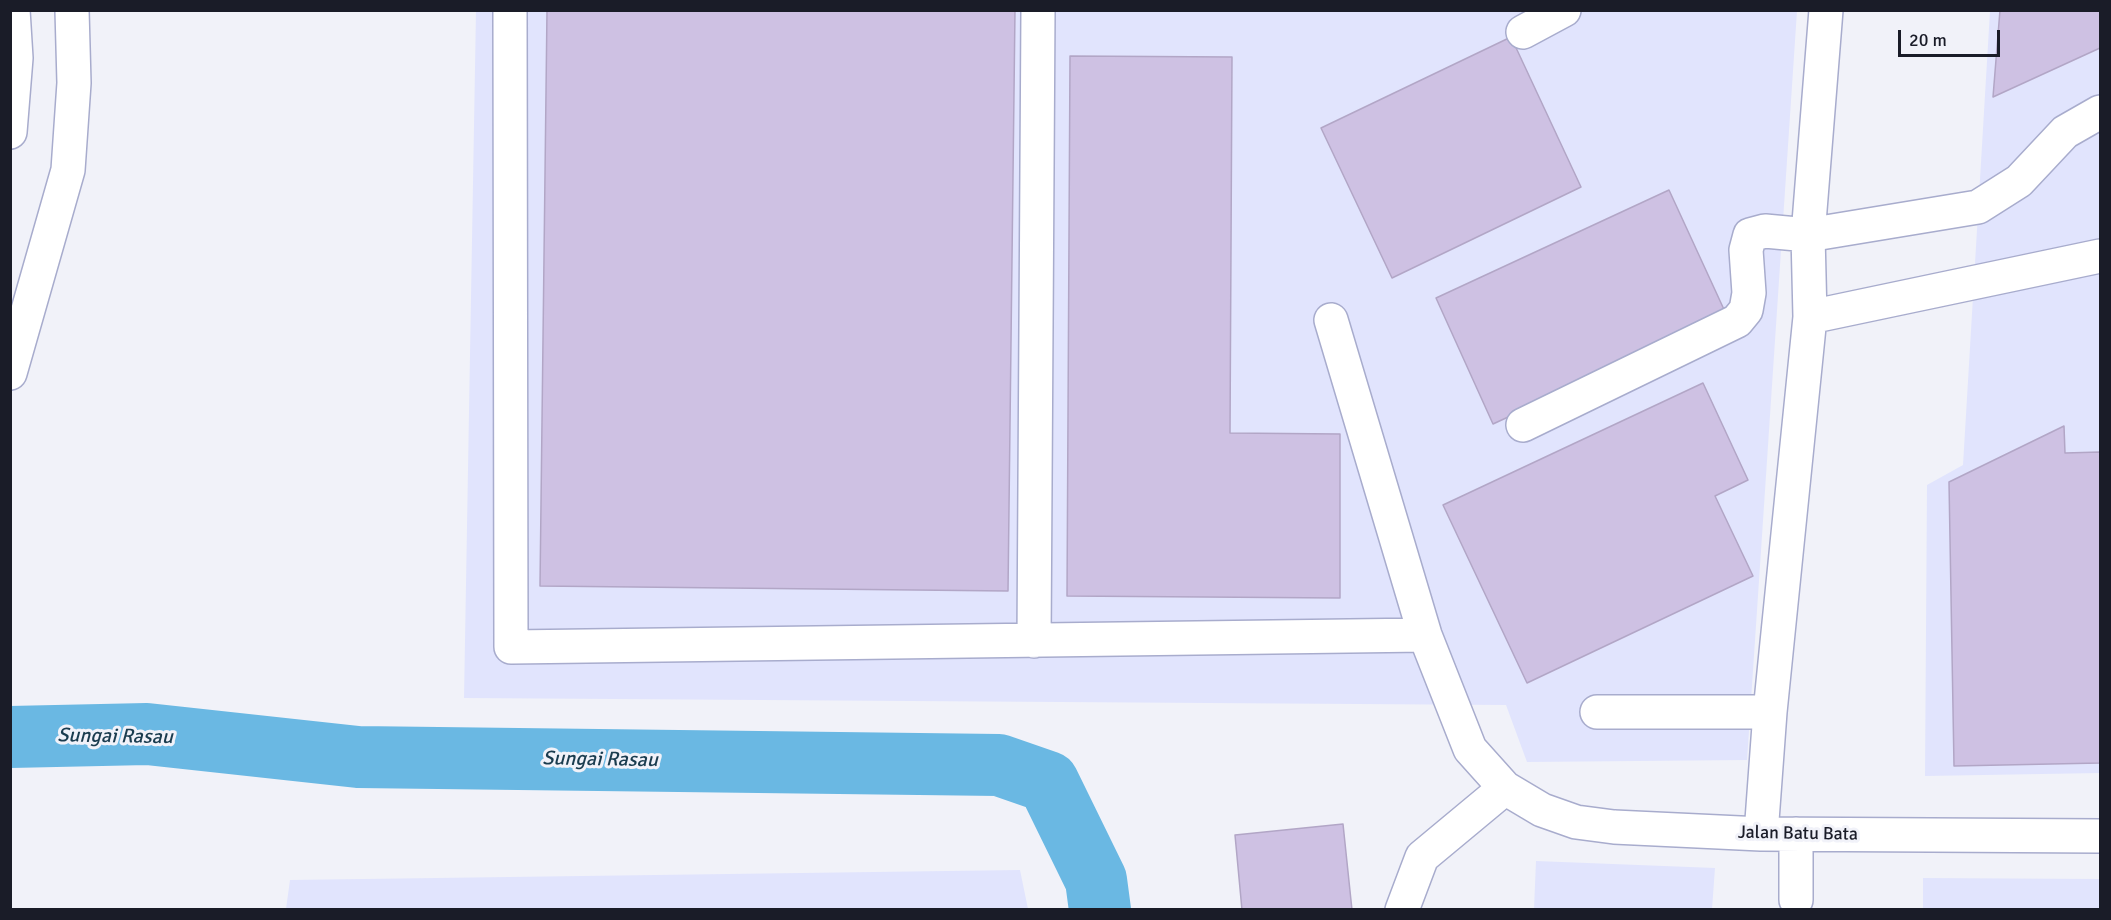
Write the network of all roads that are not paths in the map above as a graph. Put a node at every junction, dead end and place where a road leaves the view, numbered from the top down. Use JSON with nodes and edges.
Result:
{"nodes":[{"id":1,"x":13,"y":10,"type":"edge"},
{"id":2,"x":72,"y":10,"type":"edge"},
{"id":3,"x":510,"y":10,"type":"edge"},
{"id":4,"x":1038,"y":10,"type":"edge"},
{"id":5,"x":1564,"y":10,"type":"edge"},
{"id":6,"x":1826,"y":10,"type":"edge"},
{"id":7,"x":1523,"y":32,"type":"dead end"},
{"id":8,"x":2100,"y":112,"type":"edge"},
{"id":9,"x":10,"y":132,"type":"edge"},
{"id":10,"x":1808,"y":235,"type":"junction"},
{"id":11,"x":2100,"y":256,"type":"edge"},
{"id":12,"x":1810,"y":317,"type":"junction"},
{"id":13,"x":1331,"y":320,"type":"dead end"},
{"id":14,"x":10,"y":373,"type":"edge"},
{"id":15,"x":1523,"y":425,"type":"dead end"},
{"id":16,"x":1425,"y":635,"type":"junction"},
{"id":17,"x":1034,"y":640,"type":"junction"},
{"id":18,"x":1597,"y":712,"type":"dead end"},
{"id":19,"x":1770,"y":712,"type":"junction"},
{"id":20,"x":1505,"y":788,"type":"junction"},
{"id":21,"x":1761,"y":834,"type":"junction"},
{"id":22,"x":1796,"y":834,"type":"junction"},
{"id":23,"x":2100,"y":836,"type":"edge"},
{"id":24,"x":1796,"y":900,"type":"dead end"},
{"id":25,"x":1402,"y":909,"type":"edge"}],
"edges":[{"from":1,"to":9,"type":"main road"},
{"from":2,"to":14,"type":"main road"},
{"from":3,"to":17,"type":"main road"},
{"from":4,"to":17,"type":"main road"},
{"from":5,"to":7,"type":"main road"},
{"from":6,"to":10,"type":"main road"},
{"from":8,"to":10,"type":"main road"},
{"from":10,"to":12,"type":"main road"},
{"from":10,"to":15,"type":"main road"},
{"from":11,"to":12,"type":"main road"},
{"from":12,"to":19,"type":"main road"},
{"from":13,"to":16,"type":"main road","name":"Jalan Batu Bata"},
{"from":16,"to":17,"type":"main road"},
{"from":16,"to":20,"type":"main road","name":"Jalan Batu Bata"},
{"from":18,"to":19,"type":"main road"},
{"from":19,"to":21,"type":"main road"},
{"from":20,"to":21,"type":"main road","name":"Jalan Batu Bata"},
{"from":20,"to":25,"type":"main road"},
{"from":21,"to":22,"type":"main road","name":"Jalan Batu Bata"},
{"from":22,"to":23,"type":"main road","name":"Jalan Batu Bata"},
{"from":22,"to":24,"type":"main road"}]}
